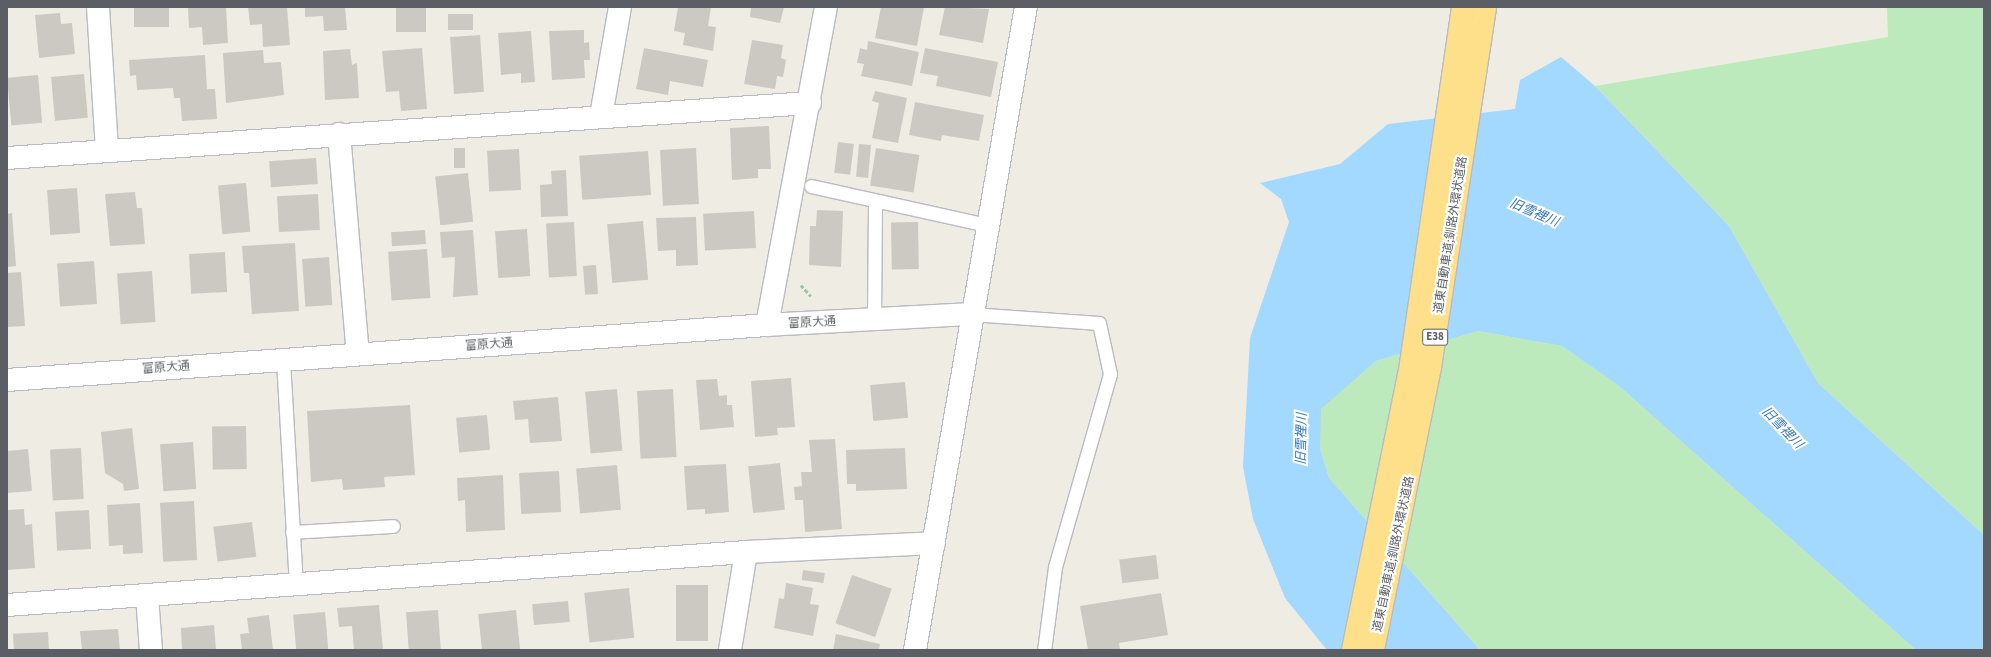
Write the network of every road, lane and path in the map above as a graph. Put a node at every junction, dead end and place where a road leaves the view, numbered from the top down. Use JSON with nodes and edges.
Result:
{"nodes":[{"id":1,"x":98,"y":7,"type":"edge"},
{"id":2,"x":620,"y":7,"type":"edge"},
{"id":3,"x":826,"y":7,"type":"edge"},
{"id":4,"x":1026,"y":7,"type":"edge"},
{"id":5,"x":1484,"y":14,"type":"edge"},
{"id":6,"x":1462,"y":15,"type":"edge"},
{"id":7,"x":810,"y":103,"type":"junction"},
{"id":8,"x":601,"y":116,"type":"junction"},
{"id":9,"x":339,"y":134,"type":"junction"},
{"id":10,"x":107,"y":151,"type":"junction"},
{"id":11,"x":7,"y":158,"type":"edge"},
{"id":12,"x":811,"y":186,"type":"dead end"},
{"id":13,"x":875,"y":201,"type":"junction"},
{"id":14,"x":987,"y":225,"type":"junction"},
{"id":15,"x":971,"y":314,"type":"junction"},
{"id":16,"x":874,"y":319,"type":"junction"},
{"id":17,"x":767,"y":325,"type":"junction"},
{"id":18,"x":358,"y":354,"type":"junction"},
{"id":19,"x":282,"y":360,"type":"junction"},
{"id":20,"x":7,"y":380,"type":"edge"},
{"id":21,"x":393,"y":526,"type":"dead end"},
{"id":22,"x":292,"y":532,"type":"junction"},
{"id":23,"x":934,"y":543,"type":"junction"},
{"id":24,"x":746,"y":552,"type":"junction"},
{"id":25,"x":296,"y":585,"type":"junction"},
{"id":26,"x":147,"y":596,"type":"junction"},
{"id":27,"x":7,"y":605,"type":"edge"},
{"id":28,"x":151,"y":650,"type":"edge"},
{"id":29,"x":730,"y":650,"type":"edge"},
{"id":30,"x":915,"y":650,"type":"edge"},
{"id":31,"x":1044,"y":650,"type":"edge"},
{"id":32,"x":1353,"y":650,"type":"edge"},
{"id":33,"x":1373,"y":650,"type":"edge"}],
"edges":[{"from":1,"to":10,"type":"street"},
{"from":2,"to":8,"type":"street"},
{"from":3,"to":7,"type":"street"},
{"from":4,"to":14,"type":"street"},
{"from":5,"to":33,"type":"highway","name":"道東自動車道;釧路外環状道路","number":"E38"},
{"from":6,"to":32,"type":"highway","name":"道東自動車道;釧路外環状道路","number":"E38"},
{"from":7,"to":8,"type":"street"},
{"from":7,"to":17,"type":"street"},
{"from":8,"to":9,"type":"street"},
{"from":9,"to":10,"type":"street"},
{"from":9,"to":18,"type":"street"},
{"from":10,"to":11,"type":"street"},
{"from":12,"to":13,"type":"lane"},
{"from":13,"to":14,"type":"lane"},
{"from":13,"to":16,"type":"lane"},
{"from":14,"to":15,"type":"street"},
{"from":15,"to":16,"type":"street","name":"富原大通"},
{"from":15,"to":23,"type":"street"},
{"from":15,"to":31,"type":"lane"},
{"from":16,"to":17,"type":"street","name":"富原大通"},
{"from":17,"to":18,"type":"street","name":"富原大通"},
{"from":18,"to":19,"type":"street","name":"富原大通"},
{"from":19,"to":20,"type":"street","name":"富原大通"},
{"from":19,"to":22,"type":"lane"},
{"from":21,"to":22,"type":"lane"},
{"from":22,"to":25,"type":"lane"},
{"from":23,"to":24,"type":"street"},
{"from":23,"to":30,"type":"street"},
{"from":24,"to":25,"type":"street"},
{"from":24,"to":29,"type":"street"},
{"from":25,"to":26,"type":"street"},
{"from":26,"to":27,"type":"street"},
{"from":26,"to":28,"type":"street"}]}
